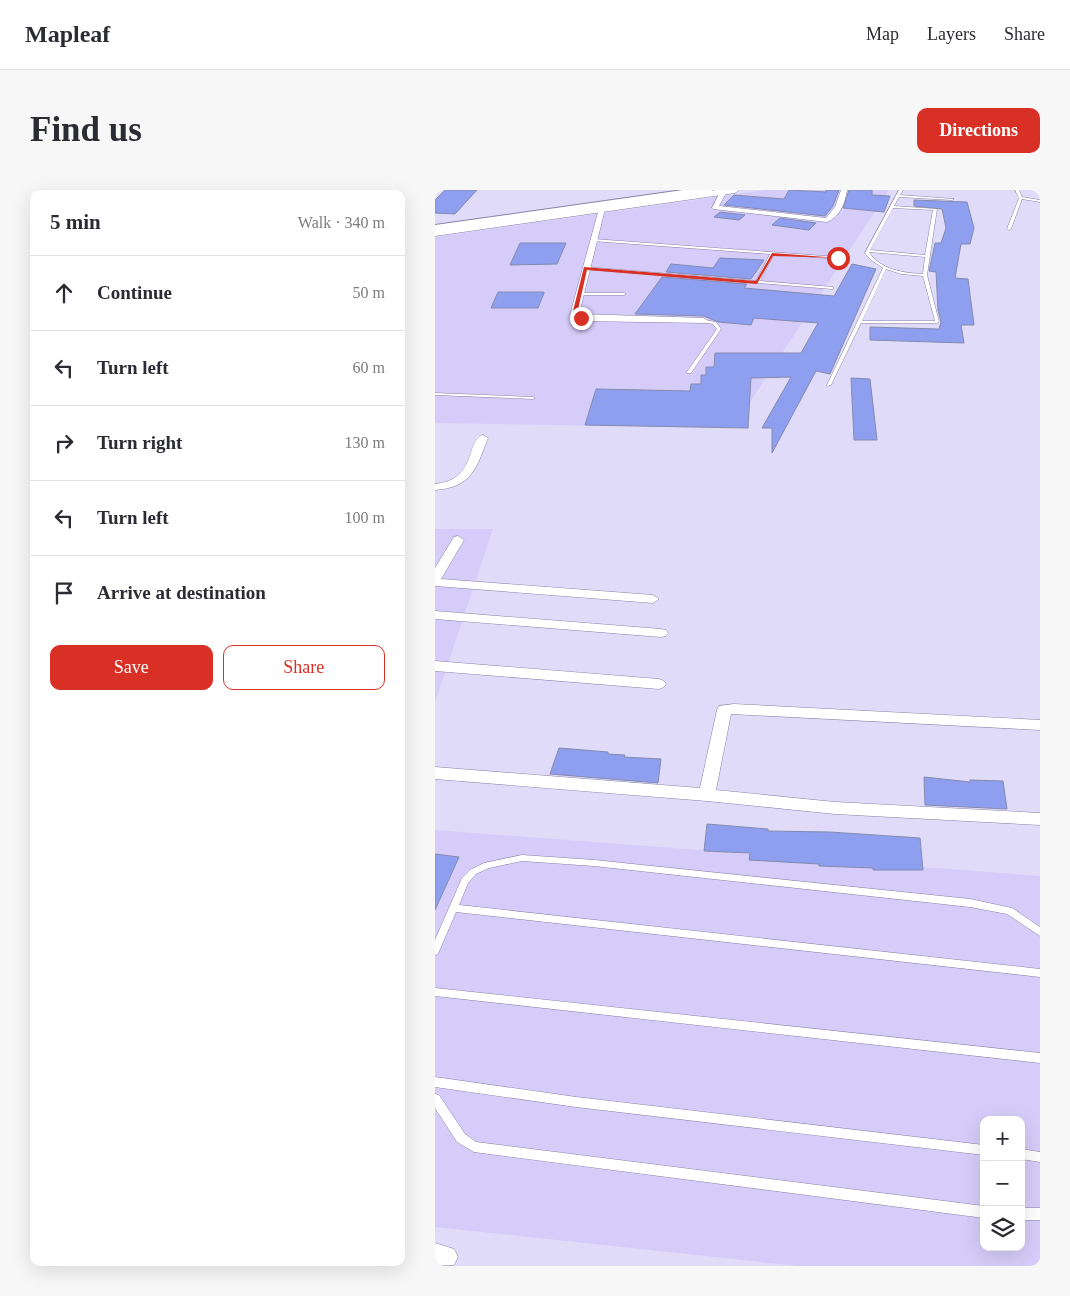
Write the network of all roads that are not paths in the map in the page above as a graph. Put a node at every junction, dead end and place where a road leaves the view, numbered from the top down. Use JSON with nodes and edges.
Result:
{"nodes":[{"id":1,"x":642,"y":190,"type":"edge"},
{"id":2,"x":707,"y":190,"type":"edge"},
{"id":3,"x":735,"y":190,"type":"edge"},
{"id":4,"x":844,"y":190,"type":"edge"},
{"id":5,"x":901,"y":190,"type":"edge"},
{"id":6,"x":1017,"y":190,"type":"edge"},
{"id":7,"x":724,"y":191,"type":"junction"},
{"id":8,"x":668,"y":193,"type":"edge"},
{"id":9,"x":897,"y":196,"type":"junction"},
{"id":10,"x":935,"y":198,"type":"junction"},
{"id":11,"x":1021,"y":198,"type":"junction"},
{"id":12,"x":952,"y":199,"type":"dead end"},
{"id":13,"x":1040,"y":201,"type":"edge"},
{"id":14,"x":603,"y":207,"type":"junction"},
{"id":15,"x":892,"y":207,"type":"junction"},
{"id":16,"x":935,"y":209,"type":"junction"},
{"id":17,"x":440,"y":220,"type":"edge"},
{"id":18,"x":435,"y":229,"type":"edge"},
{"id":19,"x":1009,"y":229,"type":"dead end"},
{"id":20,"x":435,"y":233,"type":"edge"},
{"id":21,"x":593,"y":240,"type":"junction"},
{"id":22,"x":868,"y":251,"type":"junction"},
{"id":23,"x":772,"y":254,"type":"junction"},
{"id":24,"x":927,"y":256,"type":"junction"},
{"id":25,"x":838,"y":258,"type":"dead end"},
{"id":26,"x":585,"y":268,"type":"junction"},
{"id":27,"x":885,"y":268,"type":"junction"},
{"id":28,"x":925,"y":275,"type":"junction"},
{"id":29,"x":757,"y":282,"type":"junction"},
{"id":30,"x":832,"y":288,"type":"dead end"},
{"id":31,"x":579,"y":294,"type":"junction"},
{"id":32,"x":624,"y":294,"type":"dead end"},
{"id":33,"x":704,"y":321,"type":"joint"},
{"id":34,"x":859,"y":322,"type":"junction"},
{"id":35,"x":689,"y":372,"type":"dead end"},
{"id":36,"x":829,"y":385,"type":"dead end"},
{"id":37,"x":435,"y":394,"type":"edge"},
{"id":38,"x":533,"y":398,"type":"dead end"},
{"id":39,"x":483,"y":438,"type":"dead end"},
{"id":40,"x":435,"y":487,"type":"edge"},
{"id":41,"x":458,"y":540,"type":"dead end"},
{"id":42,"x":435,"y":580,"type":"edge"},
{"id":43,"x":653,"y":599,"type":"dead end"},
{"id":44,"x":435,"y":615,"type":"edge"},
{"id":45,"x":661,"y":633,"type":"dead end"},
{"id":46,"x":435,"y":666,"type":"edge"},
{"id":47,"x":659,"y":684,"type":"dead end"},
{"id":48,"x":1040,"y":725,"type":"edge"},
{"id":49,"x":435,"y":773,"type":"edge"},
{"id":50,"x":707,"y":795,"type":"junction"},
{"id":51,"x":1040,"y":819,"type":"edge"},
{"id":52,"x":453,"y":908,"type":"junction"},
{"id":53,"x":1040,"y":932,"type":"edge"},
{"id":54,"x":435,"y":951,"type":"edge"},
{"id":55,"x":1040,"y":973,"type":"edge"},
{"id":56,"x":435,"y":992,"type":"edge"},
{"id":57,"x":1040,"y":1058,"type":"edge"},
{"id":58,"x":435,"y":1082,"type":"edge"},
{"id":59,"x":435,"y":1098,"type":"edge"},
{"id":60,"x":980,"y":1150,"type":"edge"},
{"id":61,"x":1025,"y":1155,"type":"edge"},
{"id":62,"x":1040,"y":1157,"type":"edge"},
{"id":63,"x":980,"y":1211,"type":"edge"},
{"id":64,"x":1025,"y":1214,"type":"edge"},
{"id":65,"x":1040,"y":1214,"type":"edge"}],
"edges":[{"from":1,"to":17,"type":"street"},
{"from":2,"to":8,"type":"highway"},
{"from":3,"to":7,"type":"street"},
{"from":4,"to":7,"type":"street"},
{"from":5,"to":9,"type":"lane"},
{"from":6,"to":11,"type":"lane"},
{"from":7,"to":8,"type":"street"},
{"from":8,"to":14,"type":"highway"},
{"from":8,"to":17,"type":"highway"},
{"from":9,"to":10,"type":"lane"},
{"from":9,"to":15,"type":"lane"},
{"from":10,"to":12,"type":"lane"},
{"from":10,"to":16,"type":"lane"},
{"from":11,"to":13,"type":"lane"},
{"from":11,"to":19,"type":"lane"},
{"from":14,"to":18,"type":"highway"},
{"from":14,"to":20,"type":"street"},
{"from":14,"to":21,"type":"street"},
{"from":15,"to":16,"type":"lane"},
{"from":15,"to":22,"type":"lane"},
{"from":16,"to":24,"type":"lane"},
{"from":21,"to":23,"type":"lane"},
{"from":21,"to":26,"type":"street"},
{"from":22,"to":24,"type":"lane"},
{"from":22,"to":27,"type":"lane"},
{"from":23,"to":25,"type":"lane"},
{"from":23,"to":29,"type":"lane"},
{"from":24,"to":28,"type":"lane"},
{"from":26,"to":29,"type":"lane"},
{"from":26,"to":31,"type":"street"},
{"from":27,"to":28,"type":"lane"},
{"from":27,"to":34,"type":"lane"},
{"from":28,"to":34,"type":"lane"},
{"from":29,"to":30,"type":"lane"},
{"from":31,"to":32,"type":"lane"},
{"from":31,"to":33,"type":"street"},
{"from":33,"to":35,"type":"lane"},
{"from":34,"to":36,"type":"lane"},
{"from":37,"to":38,"type":"lane"},
{"from":39,"to":40,"type":"street"},
{"from":41,"to":42,"type":"street"},
{"from":42,"to":43,"type":"street"},
{"from":44,"to":45,"type":"street"},
{"from":46,"to":47,"type":"street"},
{"from":48,"to":50,"type":"street"},
{"from":49,"to":50,"type":"street"},
{"from":50,"to":51,"type":"street"},
{"from":52,"to":53,"type":"lane"},
{"from":52,"to":54,"type":"lane"},
{"from":52,"to":55,"type":"lane"},
{"from":56,"to":57,"type":"lane"},
{"from":58,"to":60,"type":"lane"},
{"from":59,"to":63,"type":"lane"},
{"from":61,"to":62,"type":"lane"},
{"from":64,"to":65,"type":"lane"}]}
